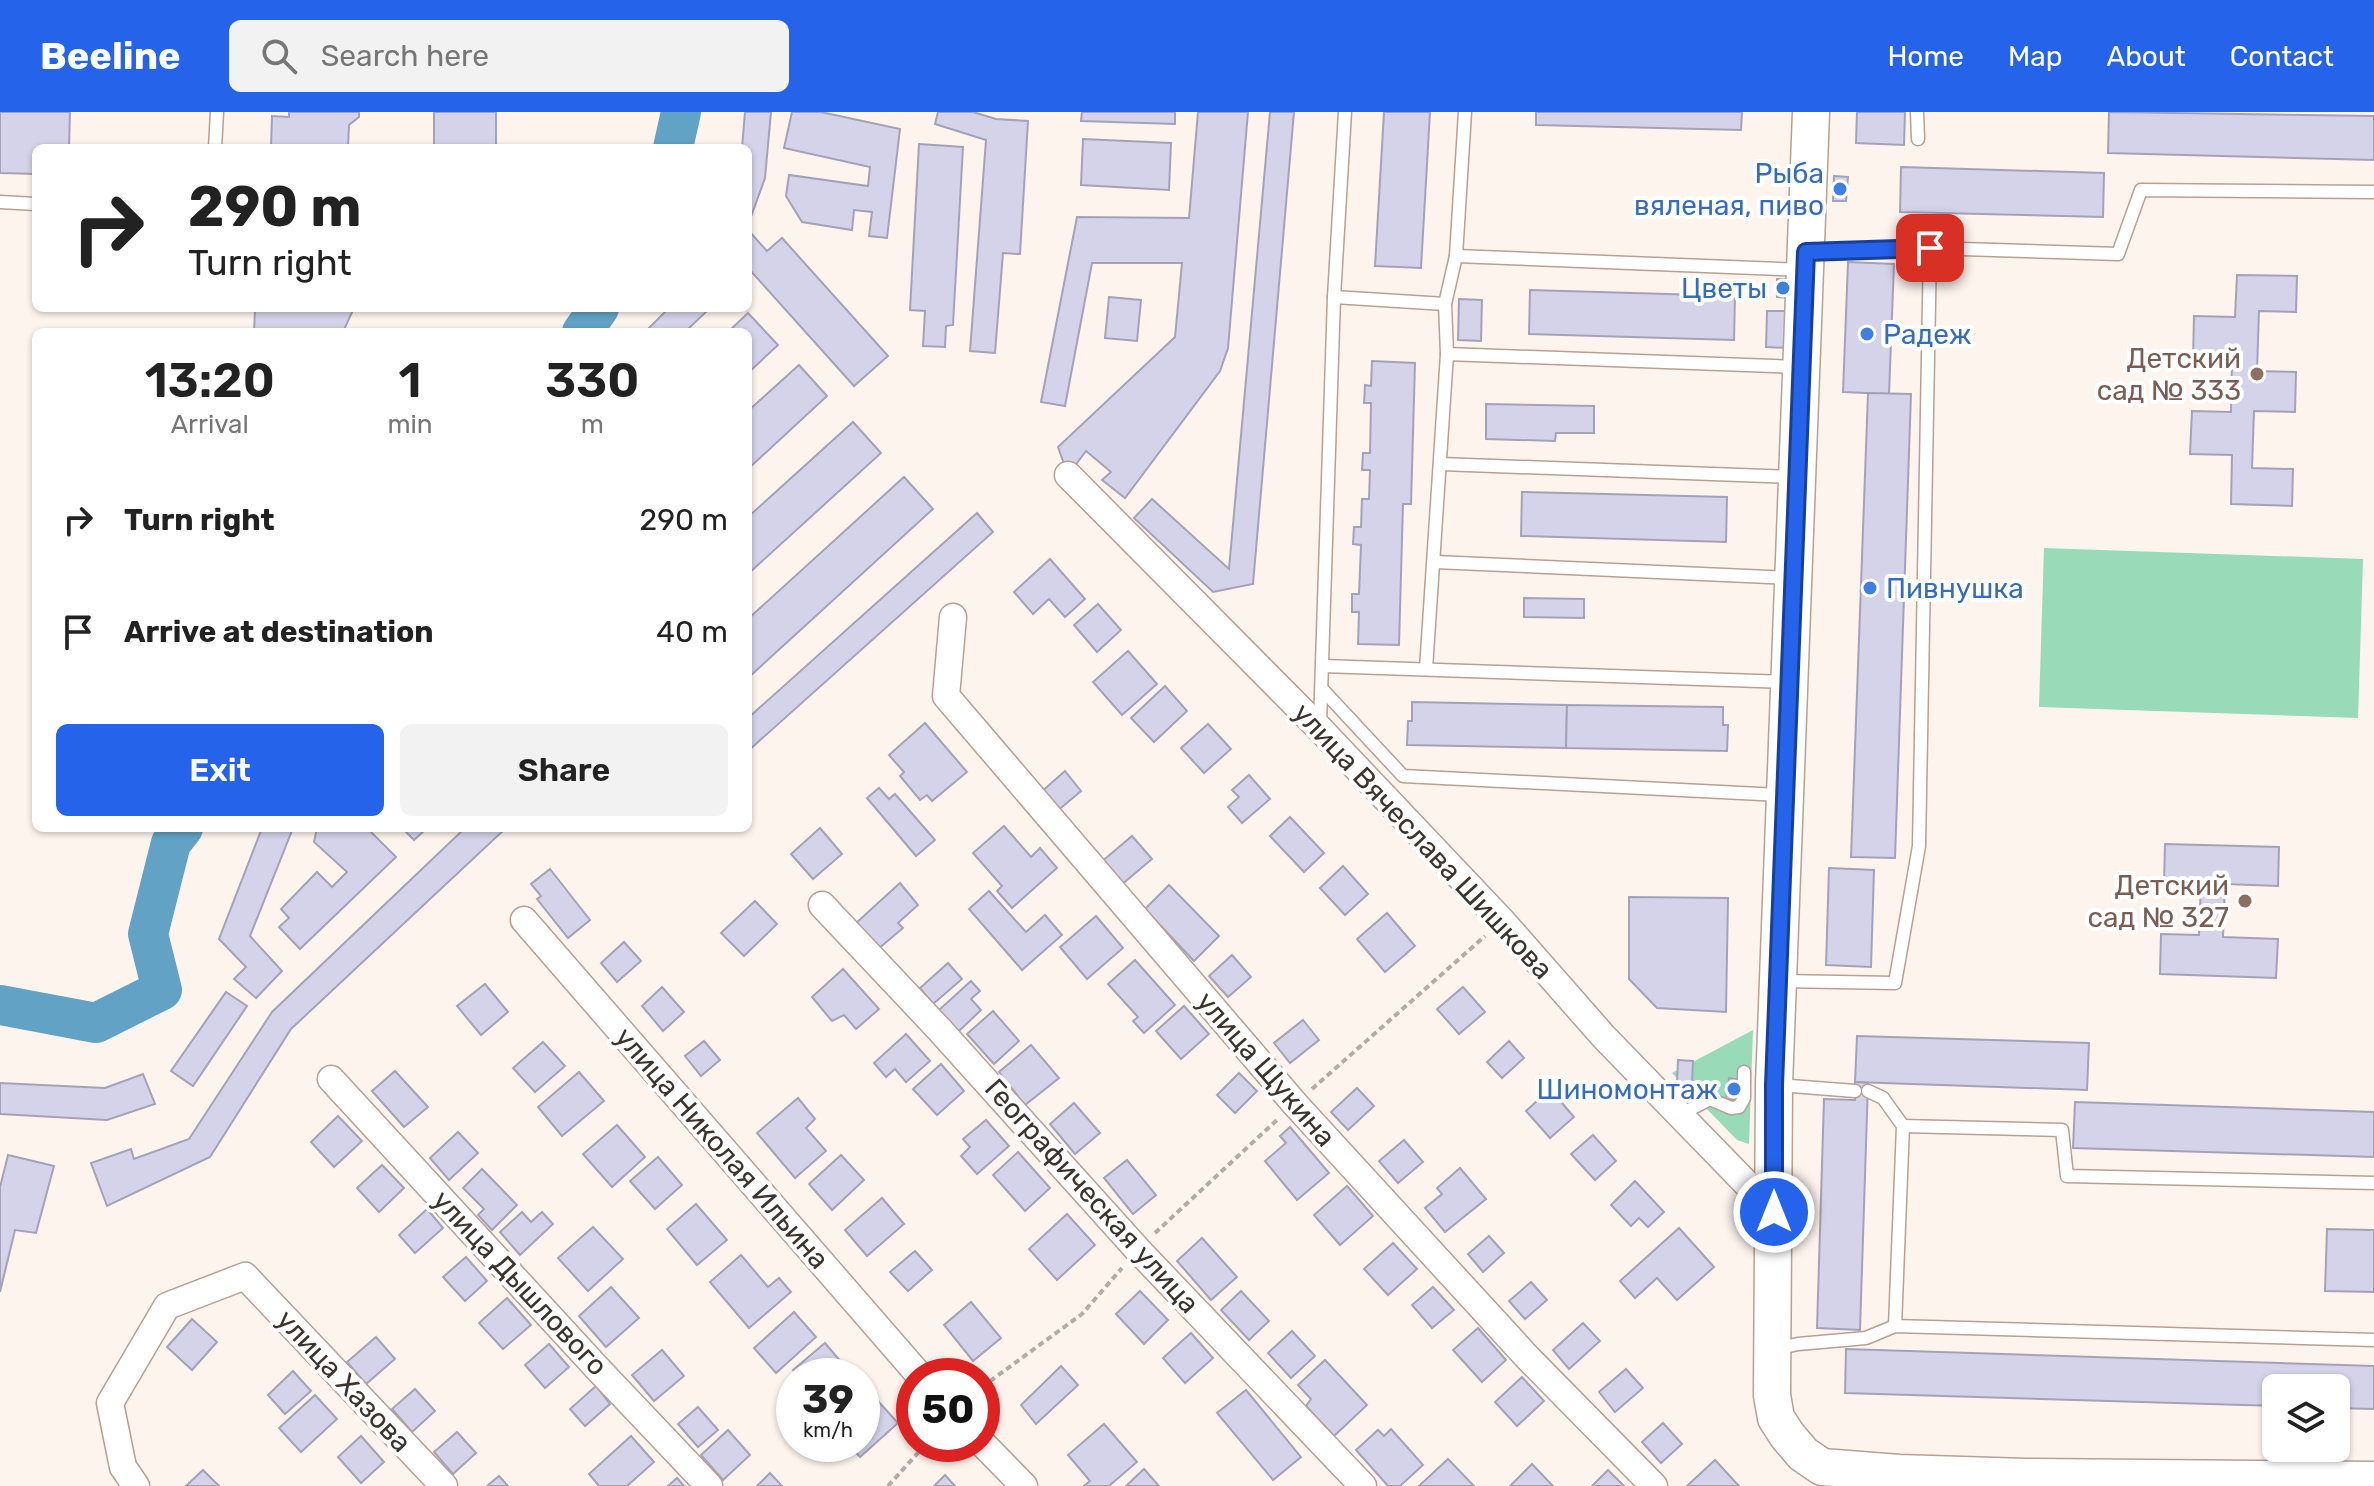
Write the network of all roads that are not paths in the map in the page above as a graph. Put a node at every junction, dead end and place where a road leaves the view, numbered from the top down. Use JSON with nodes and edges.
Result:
{"nodes":[{"id":1,"x":217,"y":112,"type":"edge"},
{"id":2,"x":1345,"y":112,"type":"edge"},
{"id":3,"x":1465,"y":112,"type":"edge"},
{"id":4,"x":1811,"y":112,"type":"edge"},
{"id":5,"x":1917,"y":112,"type":"edge"},
{"id":6,"x":1918,"y":139,"type":"dead end"},
{"id":7,"x":215,"y":144,"type":"edge"},
{"id":8,"x":2374,"y":192,"type":"edge"},
{"id":9,"x":0,"y":202,"type":"edge"},
{"id":10,"x":32,"y":204,"type":"edge"},
{"id":11,"x":1930,"y":248,"type":"junction"},
{"id":12,"x":1456,"y":256,"type":"junction"},
{"id":13,"x":1805,"y":261,"type":"junction"},
{"id":14,"x":1334,"y":297,"type":"junction"},
{"id":15,"x":1445,"y":304,"type":"junction"},
{"id":16,"x":1447,"y":354,"type":"junction"},
{"id":17,"x":1801,"y":367,"type":"junction"},
{"id":18,"x":1441,"y":464,"type":"junction"},
{"id":19,"x":1068,"y":475,"type":"dead end"},
{"id":20,"x":1797,"y":477,"type":"junction"},
{"id":21,"x":1435,"y":562,"type":"junction"},
{"id":22,"x":1793,"y":578,"type":"junction"},
{"id":23,"x":953,"y":617,"type":"dead end"},
{"id":24,"x":1323,"y":666,"type":"junction"},
{"id":25,"x":1426,"y":669,"type":"junction"},
{"id":26,"x":1789,"y":682,"type":"junction"},
{"id":27,"x":1322,"y":689,"type":"junction"},
{"id":28,"x":1320,"y":729,"type":"junction"},
{"id":29,"x":1785,"y":795,"type":"junction"},
{"id":30,"x":822,"y":905,"type":"dead end"},
{"id":31,"x":524,"y":920,"type":"dead end"},
{"id":32,"x":1777,"y":981,"type":"junction"},
{"id":33,"x":1759,"y":1078,"type":"junction"},
{"id":34,"x":331,"y":1079,"type":"dead end"},
{"id":35,"x":1679,"y":1115,"type":"junction"},
{"id":36,"x":1903,"y":1126,"type":"junction"},
{"id":37,"x":2374,"y":1183,"type":"edge"},
{"id":38,"x":1774,"y":1212,"type":"junction"},
{"id":39,"x":1895,"y":1326,"type":"junction"},
{"id":40,"x":2374,"y":1340,"type":"edge"},
{"id":41,"x":1773,"y":1349,"type":"junction"},
{"id":42,"x":904,"y":1358,"type":"edge"},
{"id":43,"x":1000,"y":1461,"type":"edge"},
{"id":44,"x":1894,"y":1480,"type":"edge"},
{"id":45,"x":2374,"y":1480,"type":"edge"},
{"id":46,"x":2026,"y":1482,"type":"edge"},
{"id":47,"x":136,"y":1486,"type":"edge"},
{"id":48,"x":444,"y":1486,"type":"edge"},
{"id":49,"x":709,"y":1486,"type":"edge"},
{"id":50,"x":1024,"y":1486,"type":"edge"},
{"id":51,"x":1363,"y":1486,"type":"edge"},
{"id":52,"x":1654,"y":1486,"type":"edge"}],
"edges":[{"from":1,"to":7,"type":"lane"},
{"from":2,"to":14,"type":"lane"},
{"from":3,"to":12,"type":"lane"},
{"from":4,"to":13,"type":"main road"},
{"from":5,"to":6,"type":"lane"},
{"from":8,"to":11,"type":"lane"},
{"from":9,"to":10,"type":"lane"},
{"from":11,"to":13,"type":"lane"},
{"from":11,"to":32,"type":"lane"},
{"from":12,"to":13,"type":"lane"},
{"from":12,"to":15,"type":"lane"},
{"from":13,"to":17,"type":"main road"},
{"from":14,"to":15,"type":"lane"},
{"from":14,"to":24,"type":"lane"},
{"from":15,"to":16,"type":"lane"},
{"from":16,"to":17,"type":"lane"},
{"from":16,"to":18,"type":"lane"},
{"from":17,"to":20,"type":"main road"},
{"from":18,"to":20,"type":"lane"},
{"from":18,"to":21,"type":"lane"},
{"from":19,"to":28,"type":"street","name":"улица Вячеслава Шишкова"},
{"from":20,"to":22,"type":"main road"},
{"from":21,"to":22,"type":"lane"},
{"from":21,"to":25,"type":"lane"},
{"from":22,"to":26,"type":"main road"},
{"from":23,"to":52,"type":"street","name":"улица Щукина"},
{"from":24,"to":25,"type":"lane"},
{"from":24,"to":27,"type":"lane"},
{"from":25,"to":26,"type":"lane"},
{"from":26,"to":29,"type":"main road"},
{"from":27,"to":28,"type":"lane"},
{"from":27,"to":29,"type":"lane"},
{"from":28,"to":35,"type":"street","name":"улица Вячеслава Шишкова"},
{"from":29,"to":32,"type":"main road"},
{"from":30,"to":51,"type":"street","name":"Географическая улица"},
{"from":31,"to":42,"type":"street","name":"улица Николая Ильина"},
{"from":32,"to":33,"type":"main road"},
{"from":33,"to":35,"type":"lane"},
{"from":33,"to":36,"type":"lane"},
{"from":33,"to":38,"type":"main road"},
{"from":34,"to":49,"type":"street","name":"улица Дышлового"},
{"from":35,"to":38,"type":"street","name":"улица Вячеслава Шишкова"},
{"from":36,"to":37,"type":"lane"},
{"from":36,"to":39,"type":"lane"},
{"from":38,"to":41,"type":"main road"},
{"from":39,"to":40,"type":"lane"},
{"from":39,"to":41,"type":"lane"},
{"from":41,"to":44,"type":"main road"},
{"from":43,"to":50,"type":"street"},
{"from":44,"to":46,"type":"main road"},
{"from":45,"to":46,"type":"main road"},
{"from":47,"to":48,"type":"street","name":"улица Хазова"}]}
